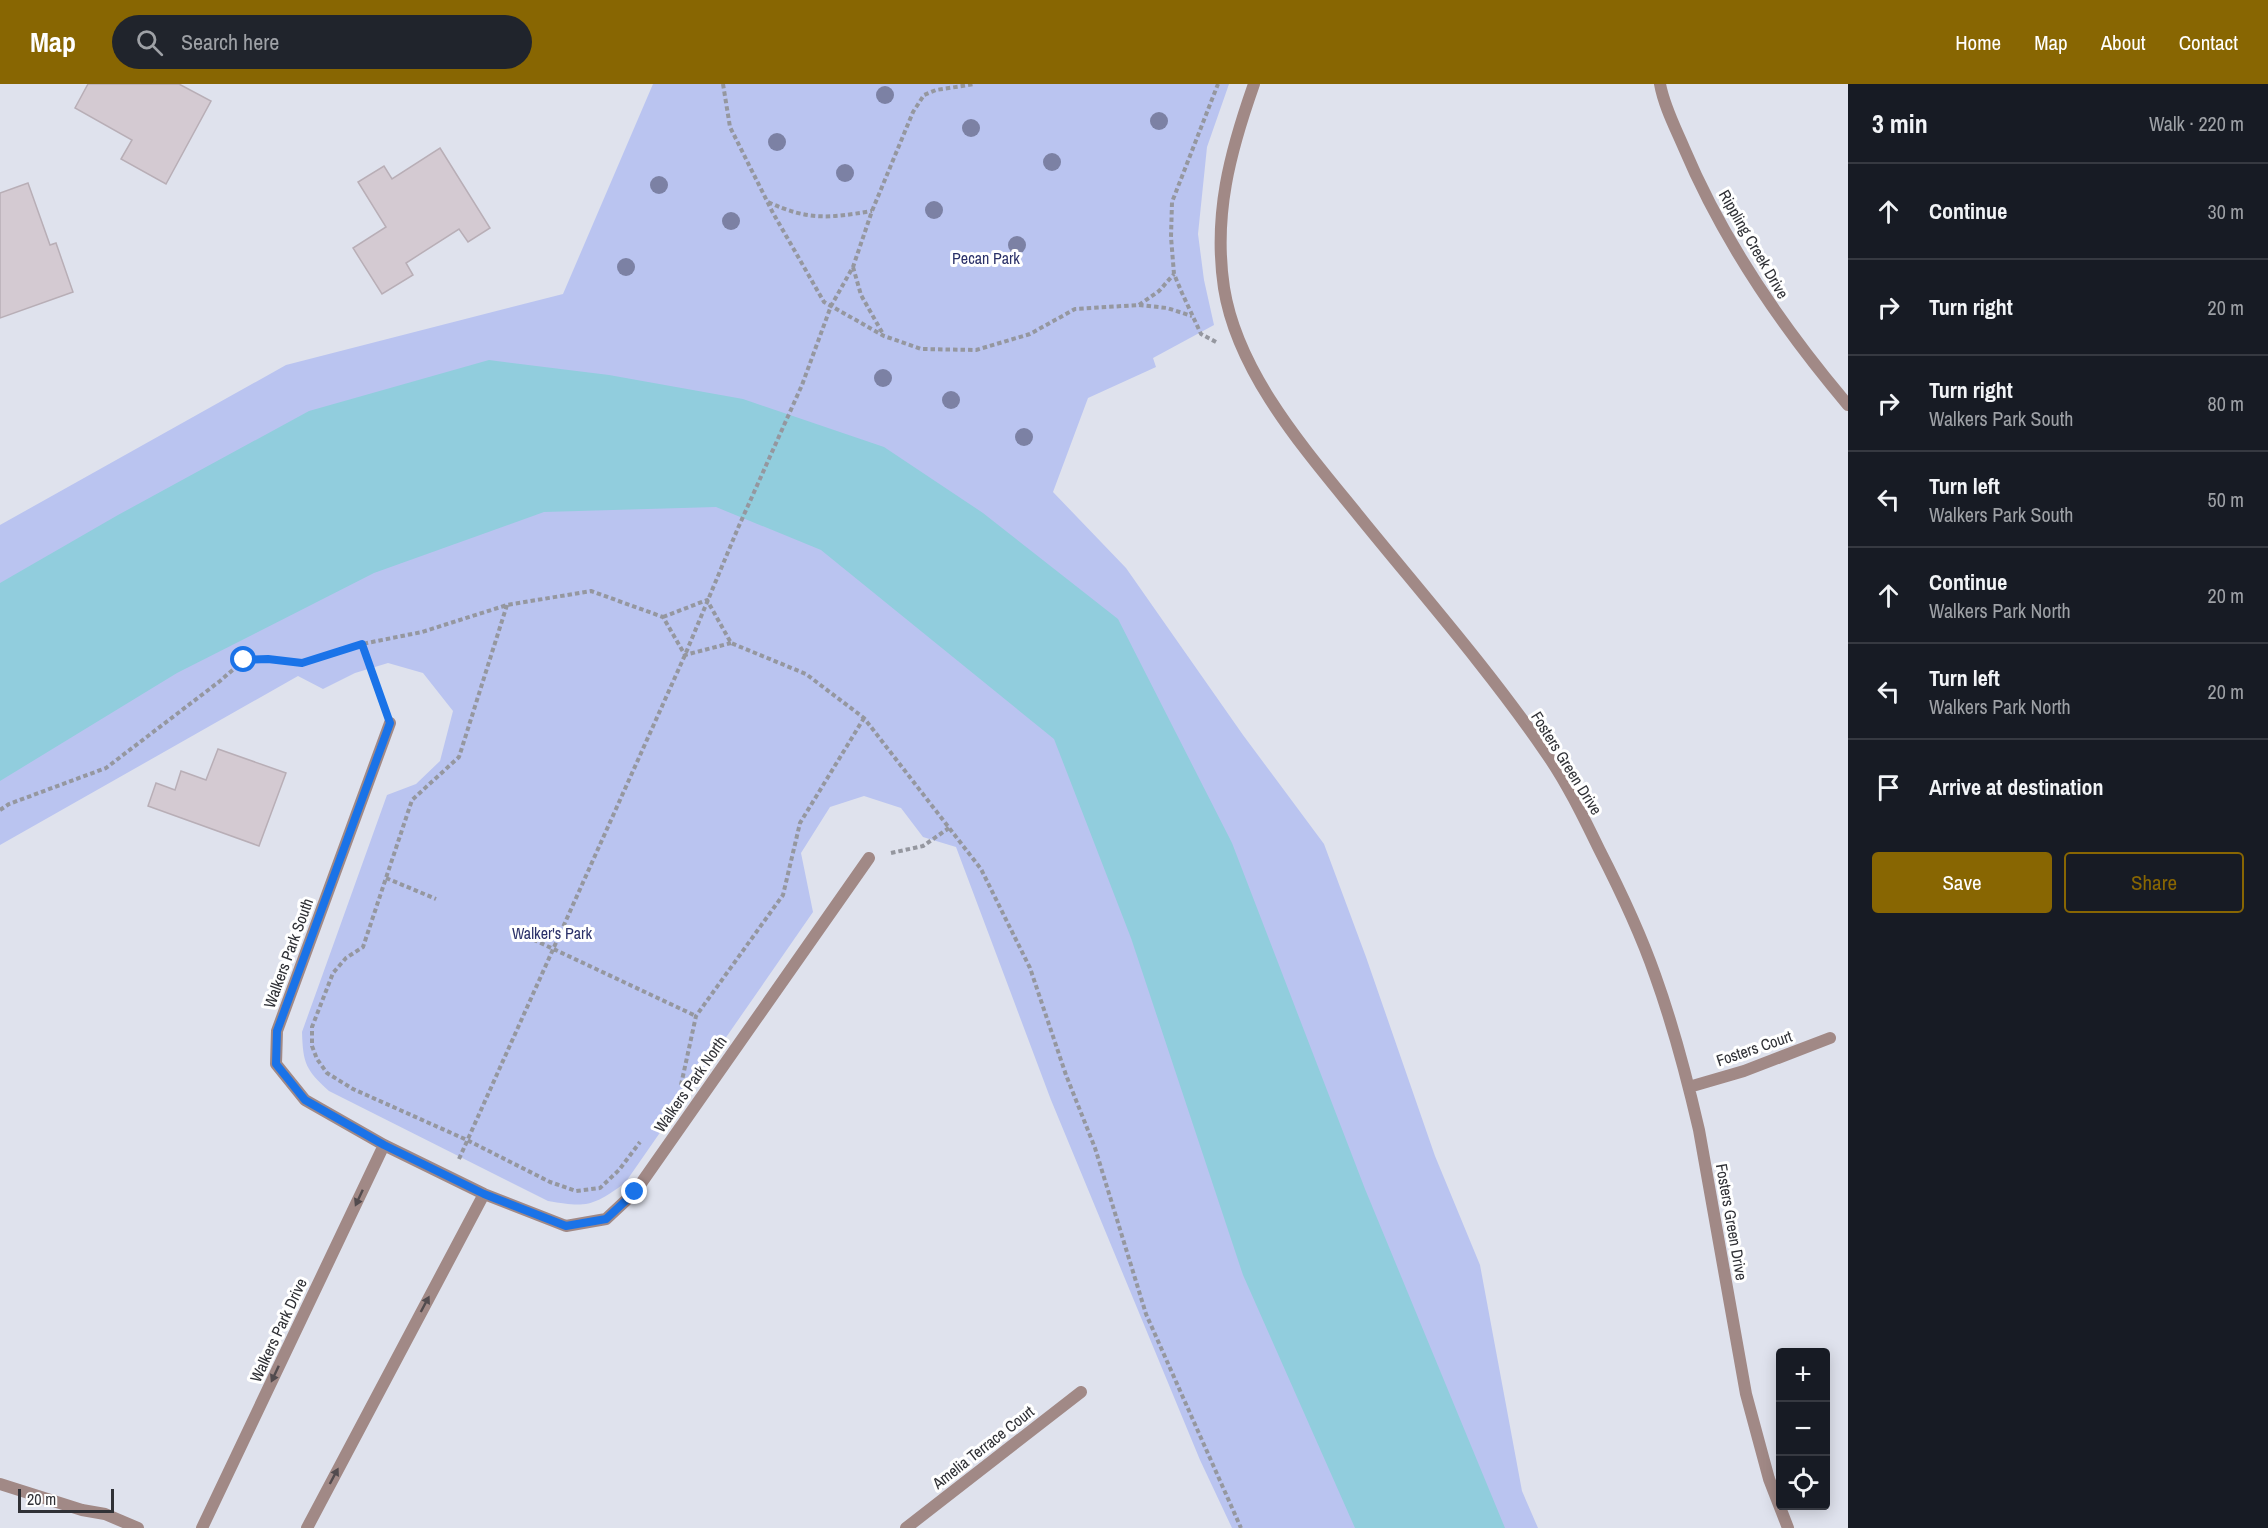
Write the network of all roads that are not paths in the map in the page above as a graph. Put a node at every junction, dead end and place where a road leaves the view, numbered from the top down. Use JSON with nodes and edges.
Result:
{"nodes":[{"id":1,"x":1254,"y":84,"type":"edge"},
{"id":2,"x":1660,"y":84,"type":"edge"},
{"id":3,"x":1848,"y":405,"type":"edge"},
{"id":4,"x":390,"y":723,"type":"road end"},
{"id":5,"x":869,"y":858,"type":"road end"},
{"id":6,"x":1830,"y":1038,"type":"dead end"},
{"id":7,"x":1689,"y":1087,"type":"junction"},
{"id":8,"x":384,"y":1145,"type":"junction"},
{"id":9,"x":484,"y":1194,"type":"junction"},
{"id":10,"x":1081,"y":1392,"type":"dead end"},
{"id":11,"x":0,"y":1484,"type":"edge"},
{"id":12,"x":138,"y":1528,"type":"edge"},
{"id":13,"x":202,"y":1528,"type":"edge"},
{"id":14,"x":307,"y":1528,"type":"edge"},
{"id":15,"x":906,"y":1528,"type":"edge"},
{"id":16,"x":1788,"y":1528,"type":"edge"}],
"edges":[{"from":1,"to":7,"type":"street","name":"Fosters Green Drive"},
{"from":2,"to":3,"type":"street","name":"Rippling Creek Drive"},
{"from":4,"to":8,"type":"street","name":"Walkers Park South"},
{"from":5,"to":9,"type":"street","name":"Walkers Park North"},
{"from":6,"to":7,"type":"street","name":"Fosters Court"},
{"from":7,"to":16,"type":"street","name":"Fosters Green Drive"},
{"from":8,"to":9,"type":"street","name":"Walkers Park South"},
{"from":8,"to":13,"type":"street","name":"Walkers Park Drive","one_way":true},
{"from":14,"to":9,"type":"street","one_way":true},
{"from":10,"to":15,"type":"street","name":"Amelia Terrace Court"},
{"from":11,"to":12,"type":"street"}]}
